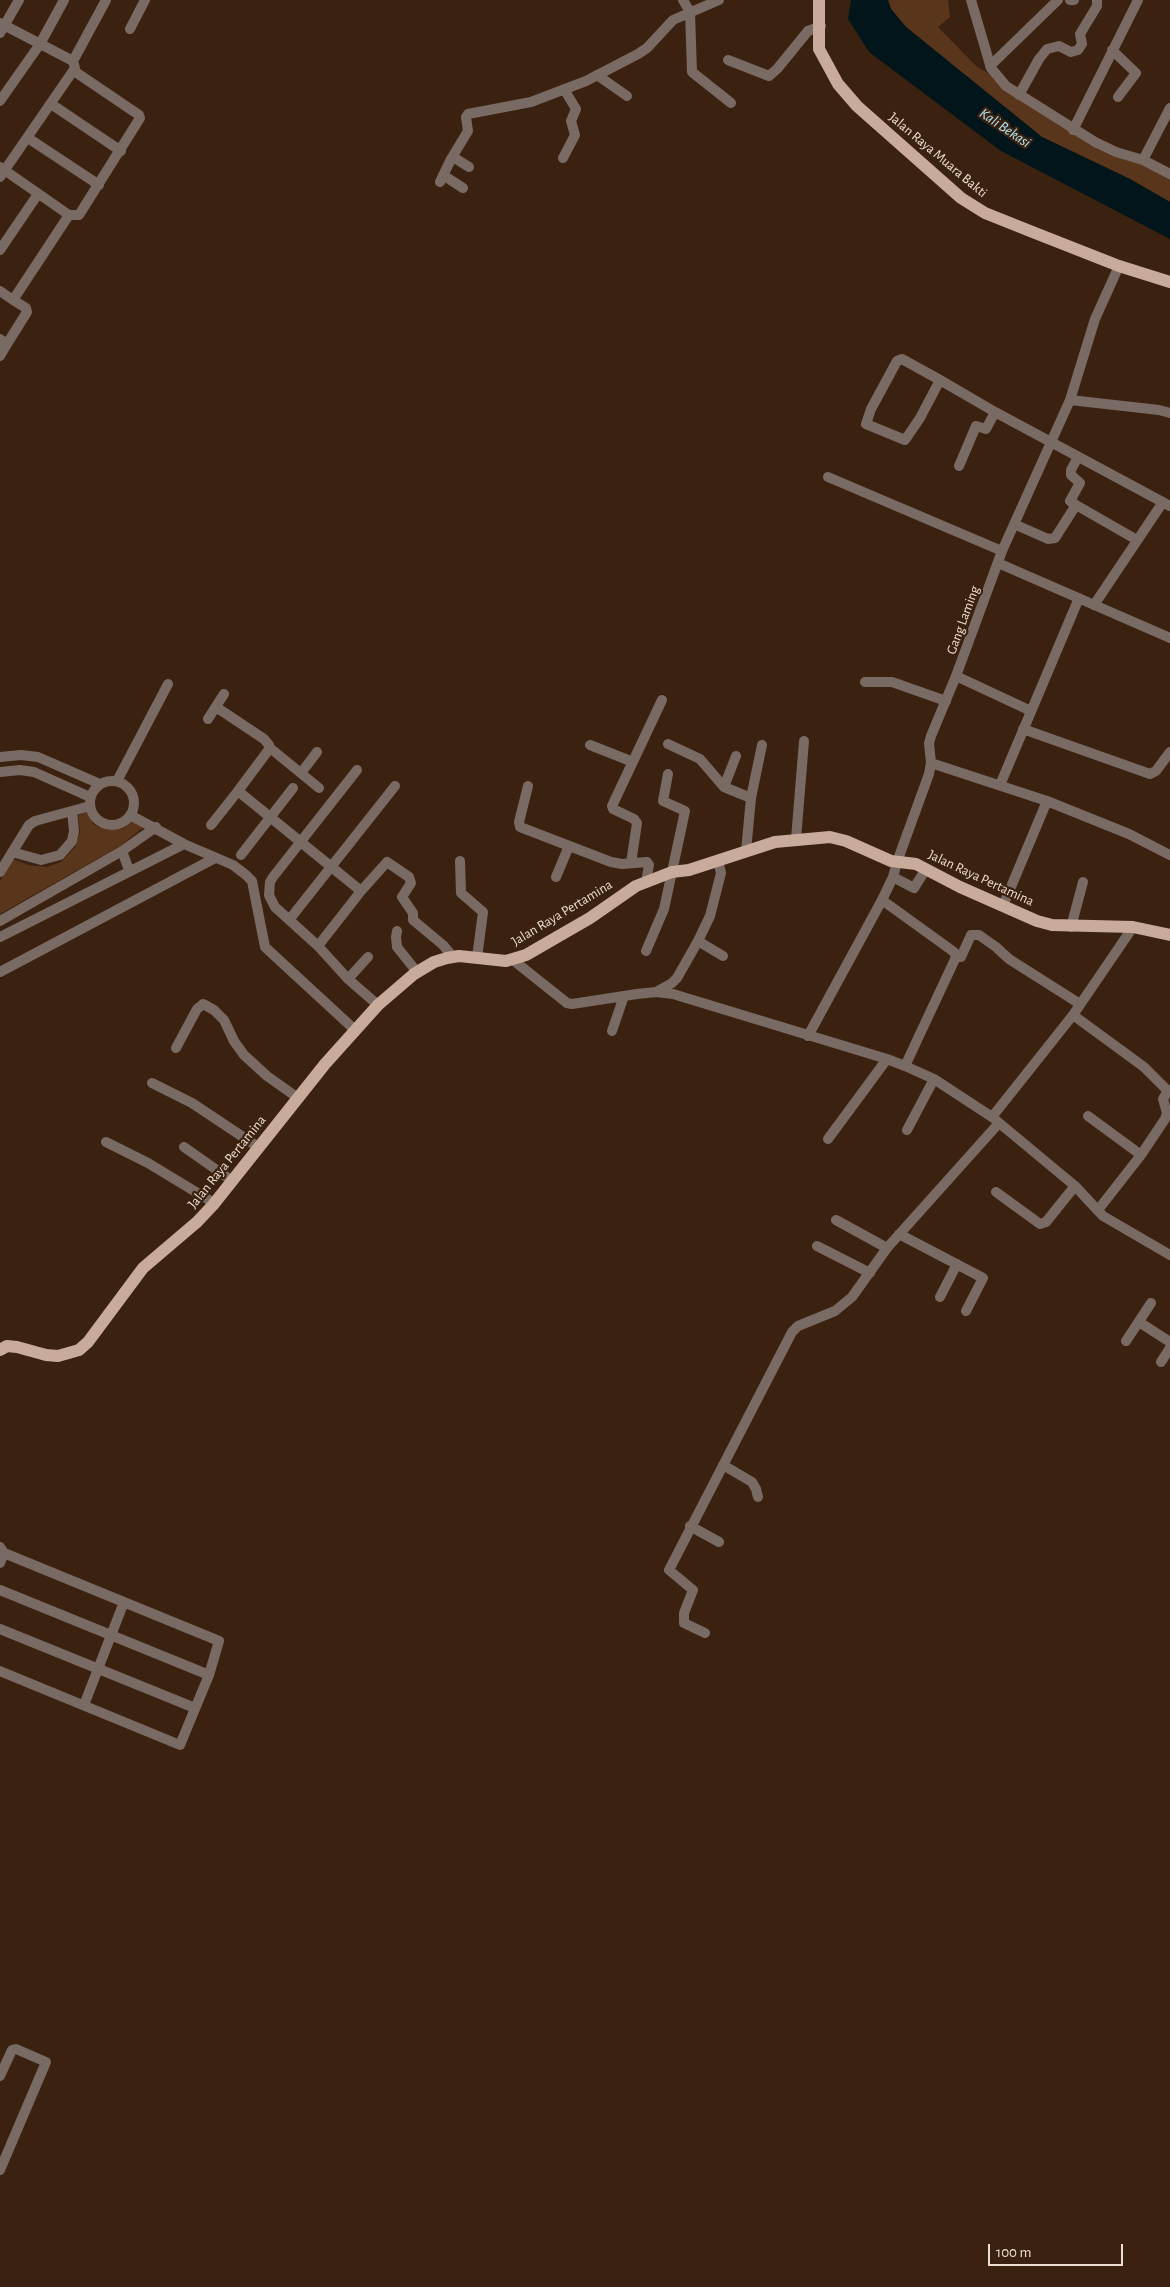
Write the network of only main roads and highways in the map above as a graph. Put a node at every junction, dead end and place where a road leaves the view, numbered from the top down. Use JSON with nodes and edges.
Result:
{"nodes":[{"id":1,"x":820,"y":0,"type":"edge"},
{"id":2,"x":1170,"y":282,"type":"edge"},
{"id":3,"x":1170,"y":935,"type":"edge"},
{"id":4,"x":0,"y":1350,"type":"edge"}],
"edges":[{"from":1,"to":2,"type":"main road","name":"Jalan Raya Muara Bakti"},
{"from":3,"to":4,"type":"main road","name":"Jalan Raya Pertamina"}]}
